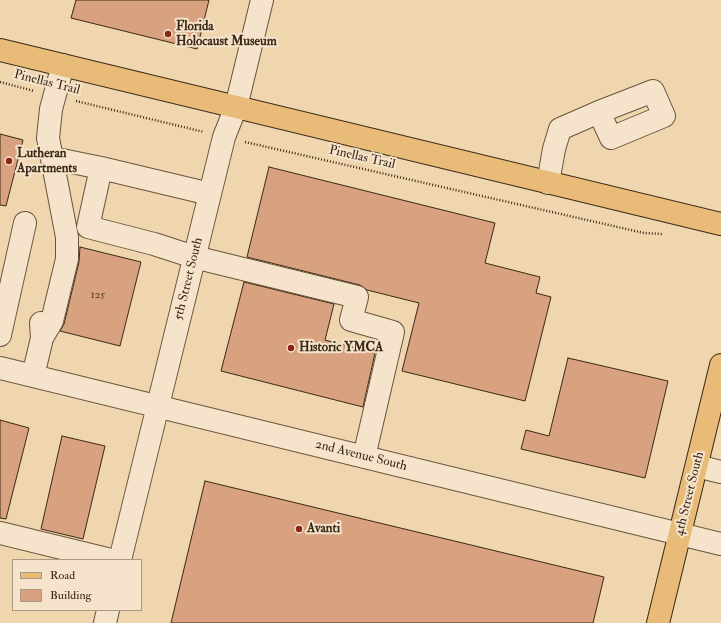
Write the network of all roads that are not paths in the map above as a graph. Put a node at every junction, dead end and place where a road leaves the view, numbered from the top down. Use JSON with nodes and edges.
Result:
{"nodes":[{"id":1,"x":262,"y":0,"type":"edge"},
{"id":2,"x":0,"y":50,"type":"edge"},
{"id":3,"x":63,"y":65,"type":"junction"},
{"id":4,"x":236,"y":108,"type":"junction"},
{"id":5,"x":598,"y":112,"type":"dead end"},
{"id":6,"x":52,"y":158,"type":"junction"},
{"id":7,"x":101,"y":168,"type":"junction"},
{"id":8,"x":548,"y":182,"type":"junction"},
{"id":9,"x":210,"y":194,"type":"junction"},
{"id":10,"x":25,"y":223,"type":"dead end"},
{"id":11,"x":721,"y":224,"type":"edge"},
{"id":12,"x":194,"y":257,"type":"junction"},
{"id":13,"x":0,"y":335,"type":"edge"},
{"id":14,"x":0,"y":368,"type":"edge"},
{"id":15,"x":33,"y":376,"type":"junction"},
{"id":16,"x":720,"y":377,"type":"edge"},
{"id":17,"x":158,"y":407,"type":"junction"},
{"id":18,"x":364,"y":457,"type":"junction"},
{"id":19,"x":697,"y":466,"type":"junction"},
{"id":20,"x":721,"y":472,"type":"edge"},
{"id":21,"x":0,"y":533,"type":"edge"},
{"id":22,"x":680,"y":534,"type":"junction"},
{"id":23,"x":721,"y":544,"type":"edge"},
{"id":24,"x":107,"y":559,"type":"edge"},
{"id":25,"x":120,"y":559,"type":"edge"},
{"id":26,"x":108,"y":611,"type":"edge"},
{"id":27,"x":105,"y":623,"type":"edge"},
{"id":28,"x":658,"y":623,"type":"edge"}],
"edges":[{"from":1,"to":4,"type":"street","name":"5th Street South"},
{"from":2,"to":3,"type":"main road"},
{"from":3,"to":4,"type":"main road"},
{"from":3,"to":6,"type":"street"},
{"from":4,"to":8,"type":"main road"},
{"from":4,"to":9,"type":"street","name":"5th Street South"},
{"from":5,"to":8,"type":"street"},
{"from":6,"to":7,"type":"street"},
{"from":6,"to":15,"type":"street"},
{"from":7,"to":9,"type":"street"},
{"from":7,"to":12,"type":"street"},
{"from":8,"to":11,"type":"main road"},
{"from":9,"to":12,"type":"street","name":"5th Street South"},
{"from":10,"to":13,"type":"street"},
{"from":12,"to":17,"type":"street","name":"5th Street South"},
{"from":12,"to":18,"type":"street"},
{"from":14,"to":15,"type":"street","name":"2nd Avenue South"},
{"from":15,"to":17,"type":"street","name":"2nd Avenue South"},
{"from":16,"to":19,"type":"main road","name":"4th Street South"},
{"from":17,"to":18,"type":"street","name":"2nd Avenue South"},
{"from":17,"to":25,"type":"street","name":"5th Street South"},
{"from":18,"to":22,"type":"street","name":"2nd Avenue South"},
{"from":19,"to":20,"type":"street"},
{"from":19,"to":22,"type":"main road","name":"4th Street South"},
{"from":21,"to":24,"type":"street"},
{"from":22,"to":23,"type":"street","name":"2nd Avenue South"},
{"from":22,"to":28,"type":"main road","name":"4th Street South"},
{"from":26,"to":27,"type":"street"}]}
